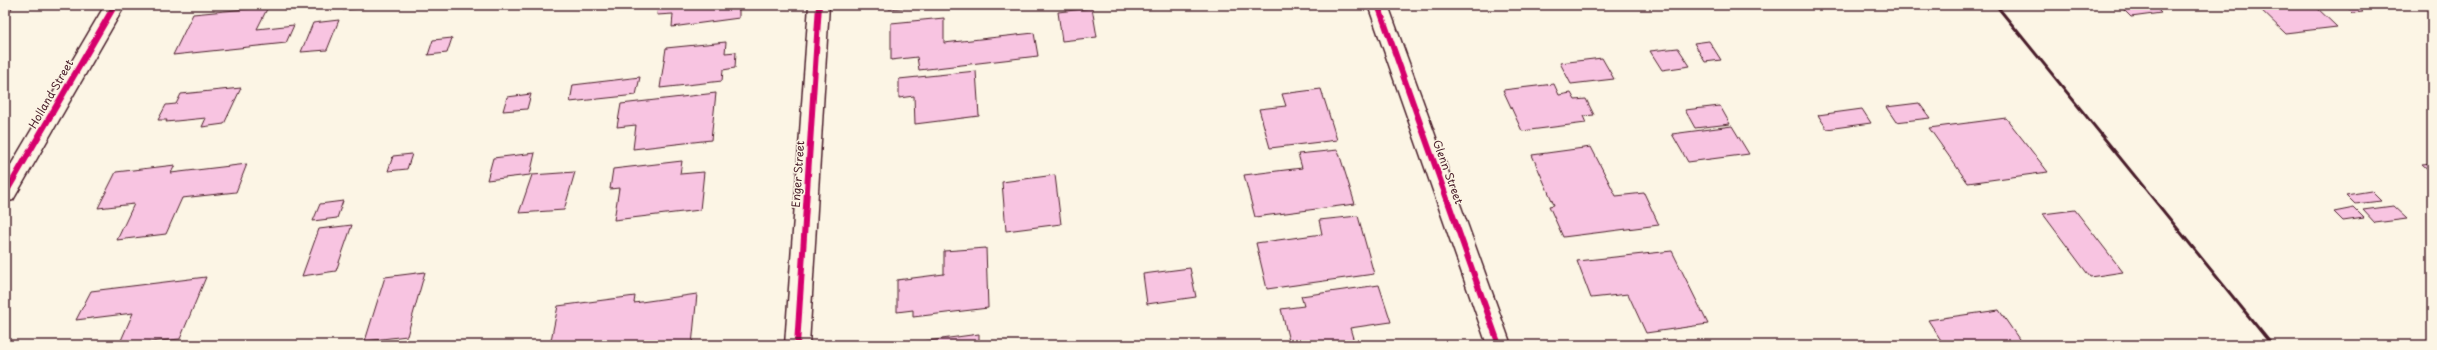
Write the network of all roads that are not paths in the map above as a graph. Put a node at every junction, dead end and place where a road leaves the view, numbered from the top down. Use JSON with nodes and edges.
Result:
{"nodes":[{"id":1,"x":115,"y":5,"type":"edge"},
{"id":2,"x":818,"y":5,"type":"edge"},
{"id":3,"x":1378,"y":5,"type":"edge"},
{"id":4,"x":5,"y":194,"type":"edge"},
{"id":5,"x":798,"y":345,"type":"edge"},
{"id":6,"x":1499,"y":345,"type":"edge"}],
"edges":[{"from":1,"to":4,"type":"street","name":"Holland Street"},
{"from":2,"to":5,"type":"street","name":"Enger Street"},
{"from":3,"to":6,"type":"street","name":"Glenn Street"}]}
